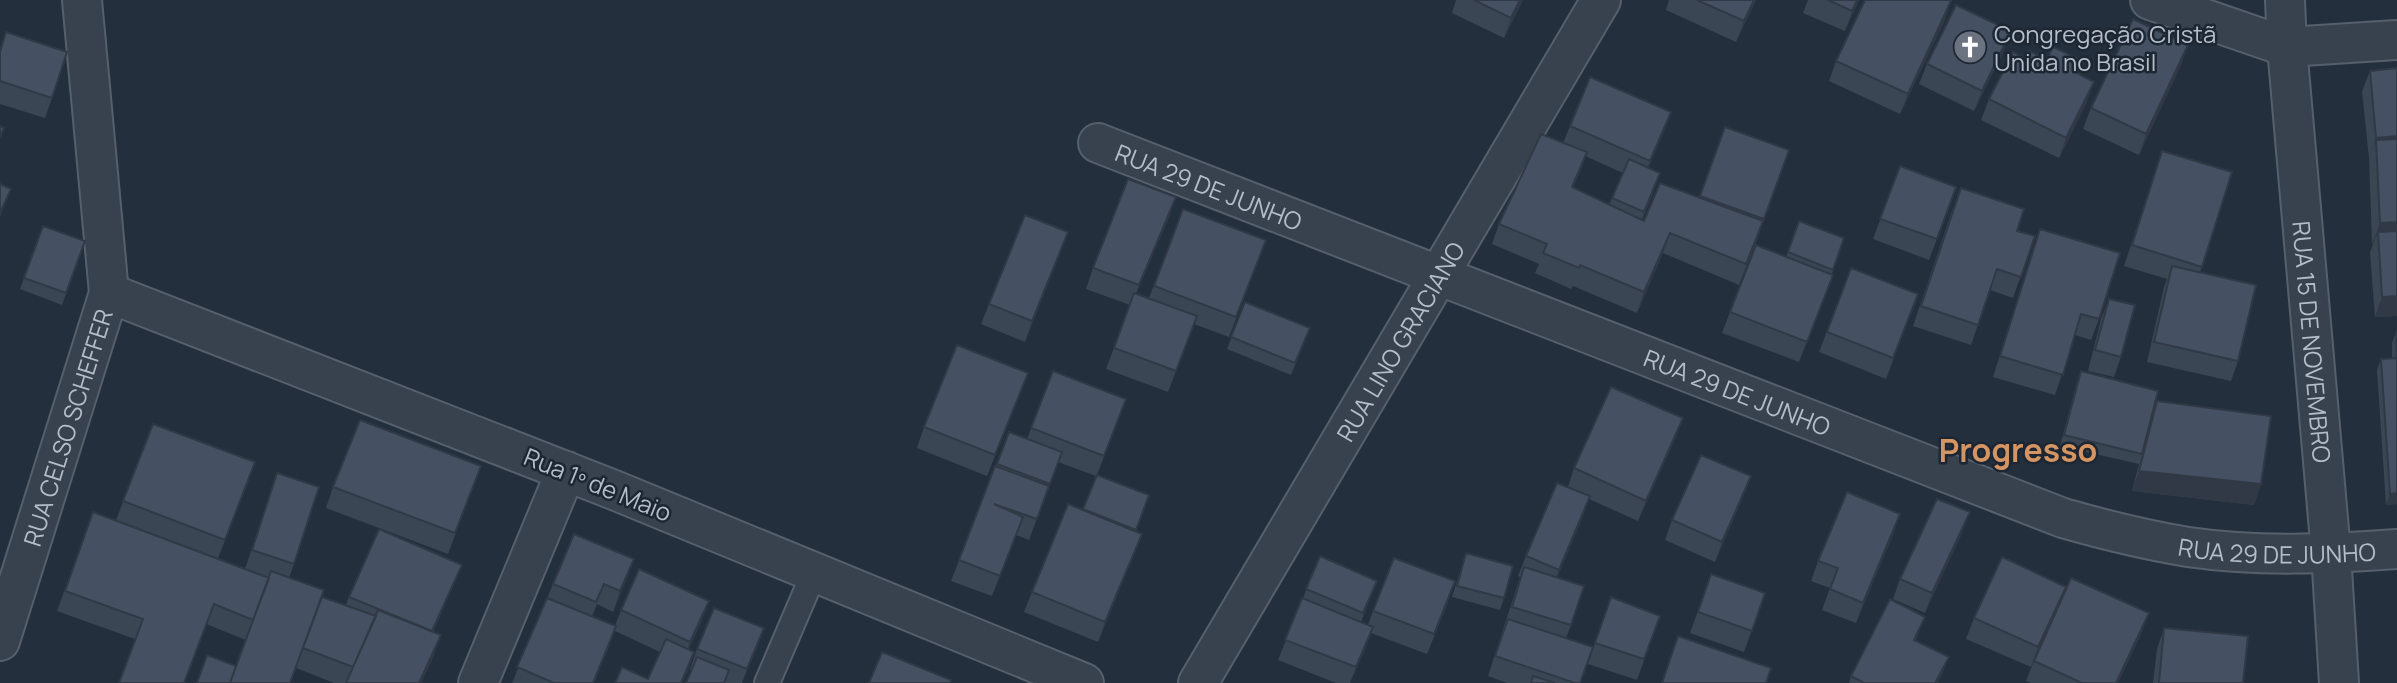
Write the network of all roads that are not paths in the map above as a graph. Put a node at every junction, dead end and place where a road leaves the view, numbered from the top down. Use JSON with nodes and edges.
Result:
{"nodes":[{"id":1,"x":82,"y":0,"type":"edge"},
{"id":2,"x":1601,"y":0,"type":"edge"},
{"id":3,"x":2150,"y":0,"type":"edge"},
{"id":4,"x":2285,"y":0,"type":"edge"},
{"id":5,"x":2397,"y":40,"type":"edge"},
{"id":6,"x":2287,"y":47,"type":"junction"},
{"id":7,"x":1098,"y":143,"type":"dead end"},
{"id":8,"x":1437,"y":276,"type":"junction"},
{"id":9,"x":109,"y":293,"type":"junction"},
{"id":10,"x":566,"y":471,"type":"junction"},
{"id":11,"x":2397,"y":549,"type":"edge"},
{"id":12,"x":2330,"y":553,"type":"junction"},
{"id":13,"x":814,"y":573,"type":"junction"},
{"id":14,"x":0,"y":641,"type":"edge"},
{"id":15,"x":478,"y":683,"type":"edge"},
{"id":16,"x":767,"y":683,"type":"edge"},
{"id":17,"x":1083,"y":683,"type":"edge"},
{"id":18,"x":1198,"y":683,"type":"edge"},
{"id":19,"x":2339,"y":683,"type":"edge"}],
"edges":[{"from":1,"to":9,"type":"street","name":"RUA CELSO SCHEFFER"},
{"from":2,"to":8,"type":"street","name":"RUA LINO GRACIANO"},
{"from":3,"to":6,"type":"street"},
{"from":4,"to":6,"type":"street","name":"RUA 15 DE NOVEMBRO"},
{"from":5,"to":6,"type":"street"},
{"from":6,"to":12,"type":"street","name":"RUA 15 DE NOVEMBRO"},
{"from":7,"to":8,"type":"street","name":"RUA 29 DE JUNHO"},
{"from":8,"to":12,"type":"street","name":"RUA 29 DE JUNHO"},
{"from":8,"to":18,"type":"street","name":"RUA LINO GRACIANO"},
{"from":9,"to":10,"type":"street","name":"Rua 1º de Maio"},
{"from":9,"to":14,"type":"street","name":"RUA CELSO SCHEFFER"},
{"from":10,"to":13,"type":"street","name":"Rua 1º de Maio"},
{"from":10,"to":15,"type":"street"},
{"from":11,"to":12,"type":"street","name":"RUA 29 DE JUNHO"},
{"from":12,"to":19,"type":"street","name":"RUA 15 DE NOVEMBRO"},
{"from":13,"to":16,"type":"lane"},
{"from":13,"to":17,"type":"street","name":"Rua 1º de Maio"}]}
